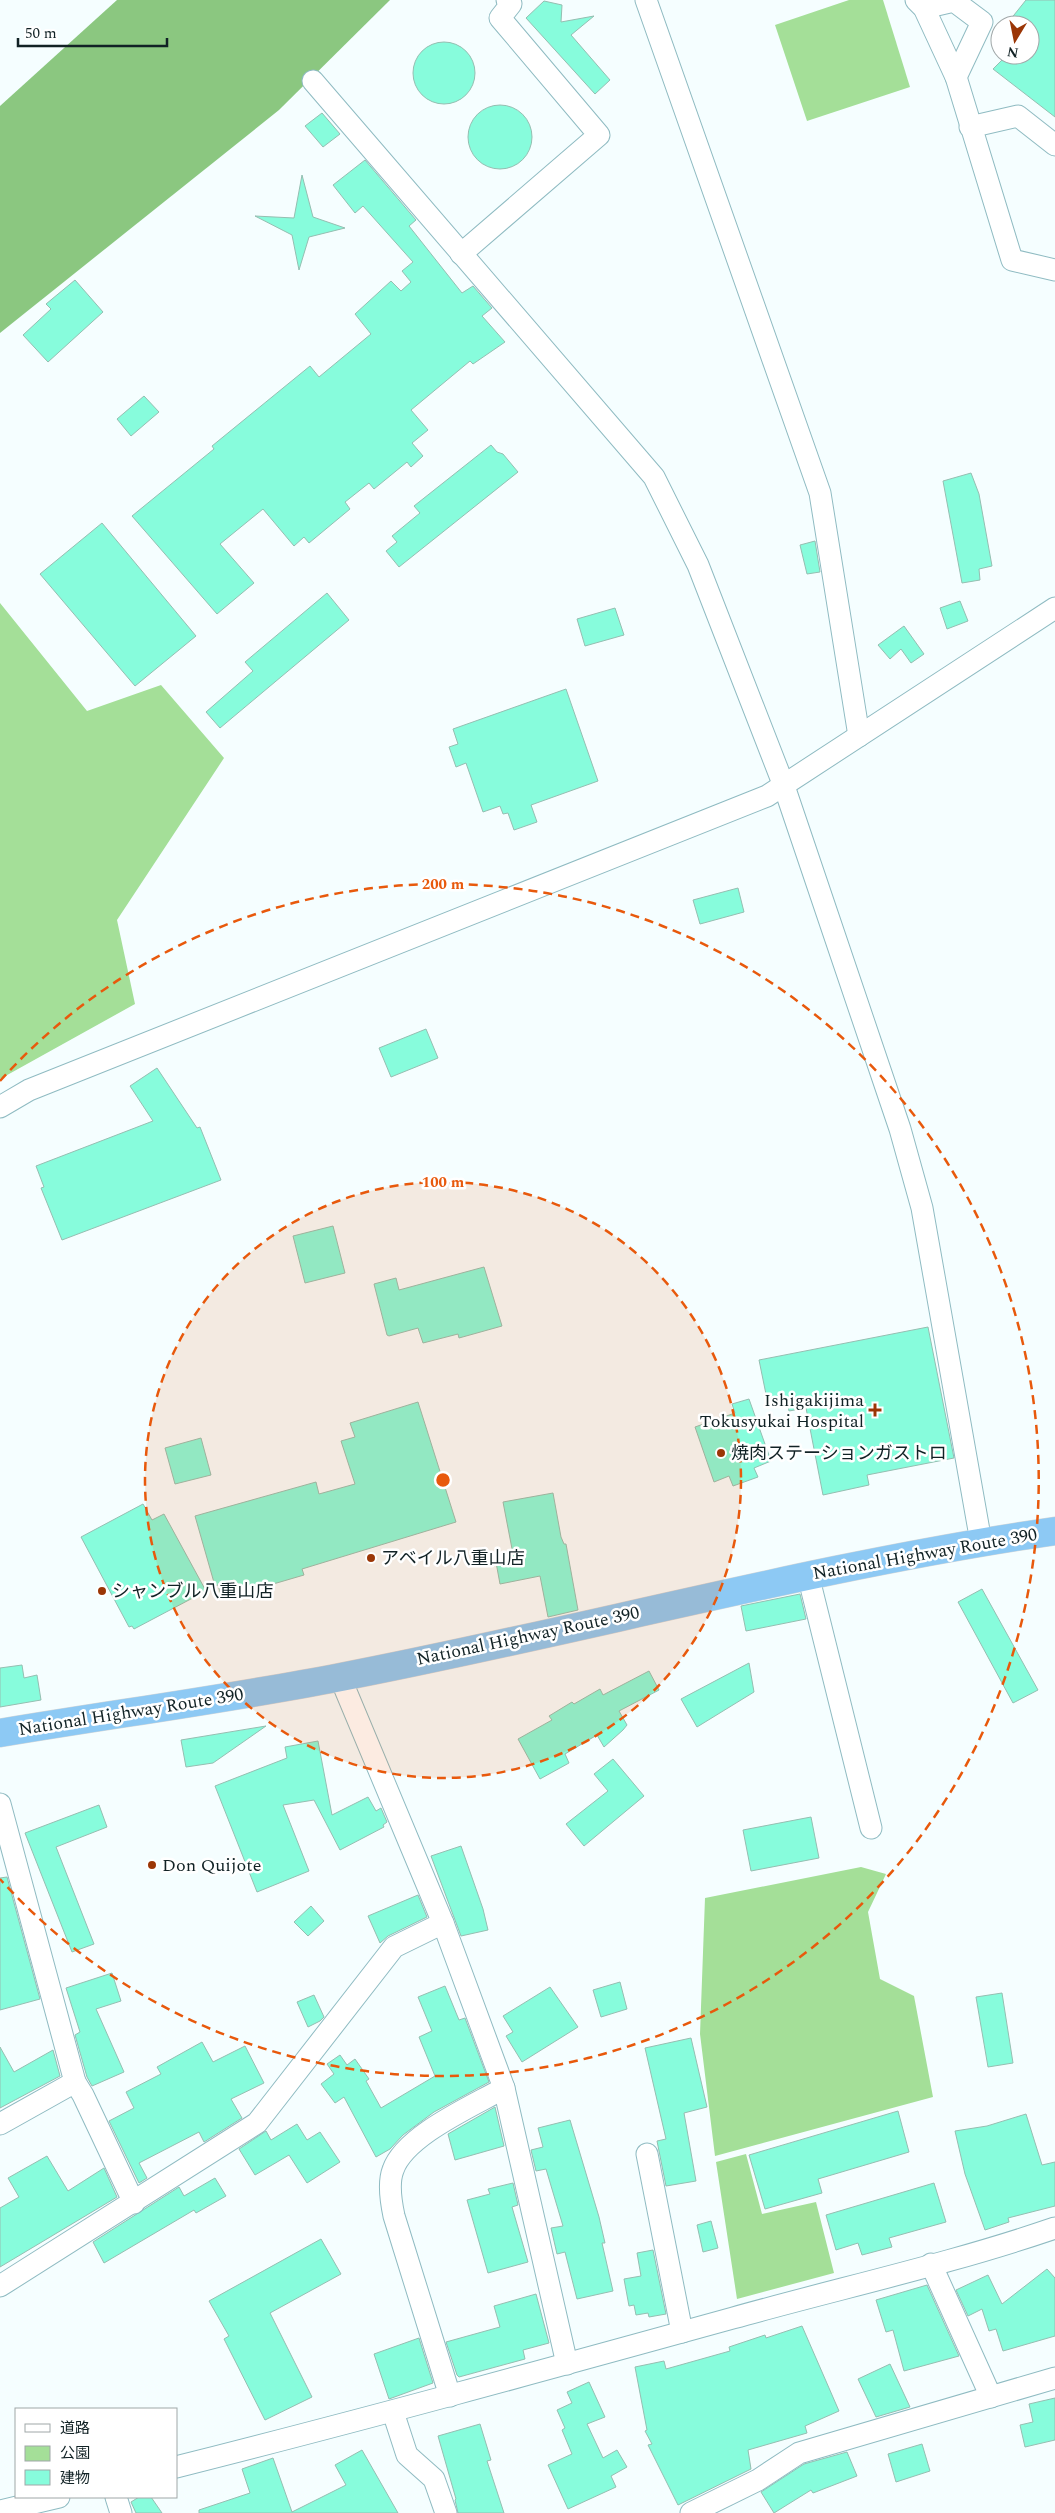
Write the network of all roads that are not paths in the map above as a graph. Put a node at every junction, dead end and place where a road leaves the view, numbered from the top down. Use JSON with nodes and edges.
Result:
{"nodes":[{"id":1,"x":507,"y":0,"type":"edge"},
{"id":2,"x":646,"y":0,"type":"edge"},
{"id":3,"x":920,"y":4,"type":"edge"},
{"id":4,"x":956,"y":77,"type":"junction"},
{"id":5,"x":313,"y":81,"type":"dead end"},
{"id":6,"x":970,"y":127,"type":"junction"},
{"id":7,"x":1055,"y":145,"type":"edge"},
{"id":8,"x":461,"y":254,"type":"junction"},
{"id":9,"x":1055,"y":270,"type":"edge"},
{"id":10,"x":1055,"y":608,"type":"edge"},
{"id":11,"x":859,"y":736,"type":"junction"},
{"id":12,"x":784,"y":786,"type":"junction"},
{"id":13,"x":0,"y":1107,"type":"edge"},
{"id":14,"x":1055,"y":1531,"type":"edge"},
{"id":15,"x":981,"y":1542,"type":"junction"},
{"id":16,"x":808,"y":1575,"type":"junction"},
{"id":17,"x":340,"y":1677,"type":"junction"},
{"id":18,"x":0,"y":1733,"type":"edge"},
{"id":19,"x":0,"y":1804,"type":"edge"},
{"id":20,"x":871,"y":1828,"type":"dead end"},
{"id":21,"x":443,"y":1924,"type":"junction"},
{"id":22,"x":75,"y":2082,"type":"junction"},
{"id":23,"x":504,"y":2088,"type":"junction"},
{"id":24,"x":0,"y":2124,"type":"edge"},
{"id":25,"x":647,"y":2154,"type":"dead end"},
{"id":26,"x":134,"y":2203,"type":"junction"},
{"id":27,"x":1055,"y":2228,"type":"edge"},
{"id":28,"x":931,"y":2264,"type":"junction"},
{"id":29,"x":0,"y":2286,"type":"edge"},
{"id":30,"x":682,"y":2332,"type":"junction"},
{"id":31,"x":567,"y":2364,"type":"junction"},
{"id":32,"x":1055,"y":2378,"type":"edge"},
{"id":33,"x":450,"y":2396,"type":"junction"},
{"id":34,"x":991,"y":2396,"type":"junction"},
{"id":35,"x":393,"y":2412,"type":"junction"},
{"id":36,"x":178,"y":2466,"type":"edge"},
{"id":37,"x":55,"y":2498,"type":"edge"},
{"id":38,"x":116,"y":2498,"type":"edge"},
{"id":39,"x":0,"y":2511,"type":"edge"},
{"id":40,"x":120,"y":2513,"type":"edge"},
{"id":41,"x":446,"y":2513,"type":"edge"},
{"id":42,"x":691,"y":2513,"type":"edge"}],
"edges":[{"from":1,"to":8,"type":"street"},
{"from":2,"to":11,"type":"street"},
{"from":3,"to":4,"type":"street"},
{"from":3,"to":4,"type":"street"},
{"from":4,"to":6,"type":"street"},
{"from":5,"to":8,"type":"street"},
{"from":6,"to":7,"type":"street"},
{"from":6,"to":9,"type":"street"},
{"from":8,"to":12,"type":"street"},
{"from":10,"to":11,"type":"street"},
{"from":11,"to":12,"type":"street"},
{"from":12,"to":13,"type":"street"},
{"from":12,"to":15,"type":"street"},
{"from":14,"to":15,"type":"highway","name":"National Highway Route 390"},
{"from":15,"to":16,"type":"highway","name":"National Highway Route 390"},
{"from":16,"to":17,"type":"highway","name":"National Highway Route 390"},
{"from":16,"to":20,"type":"street"},
{"from":17,"to":18,"type":"highway","name":"National Highway Route 390"},
{"from":17,"to":21,"type":"street"},
{"from":19,"to":22,"type":"street"},
{"from":21,"to":23,"type":"street"},
{"from":21,"to":26,"type":"street"},
{"from":22,"to":24,"type":"street"},
{"from":22,"to":26,"type":"street"},
{"from":23,"to":31,"type":"street"},
{"from":23,"to":33,"type":"street"},
{"from":25,"to":30,"type":"street"},
{"from":26,"to":29,"type":"street"},
{"from":27,"to":28,"type":"street"},
{"from":28,"to":30,"type":"street"},
{"from":28,"to":34,"type":"street"},
{"from":30,"to":31,"type":"street"},
{"from":31,"to":33,"type":"street"},
{"from":32,"to":34,"type":"street"},
{"from":33,"to":35,"type":"street"},
{"from":34,"to":42,"type":"street"},
{"from":35,"to":36,"type":"street"},
{"from":35,"to":41,"type":"street"},
{"from":37,"to":39,"type":"street"},
{"from":38,"to":40,"type":"street"}]}
